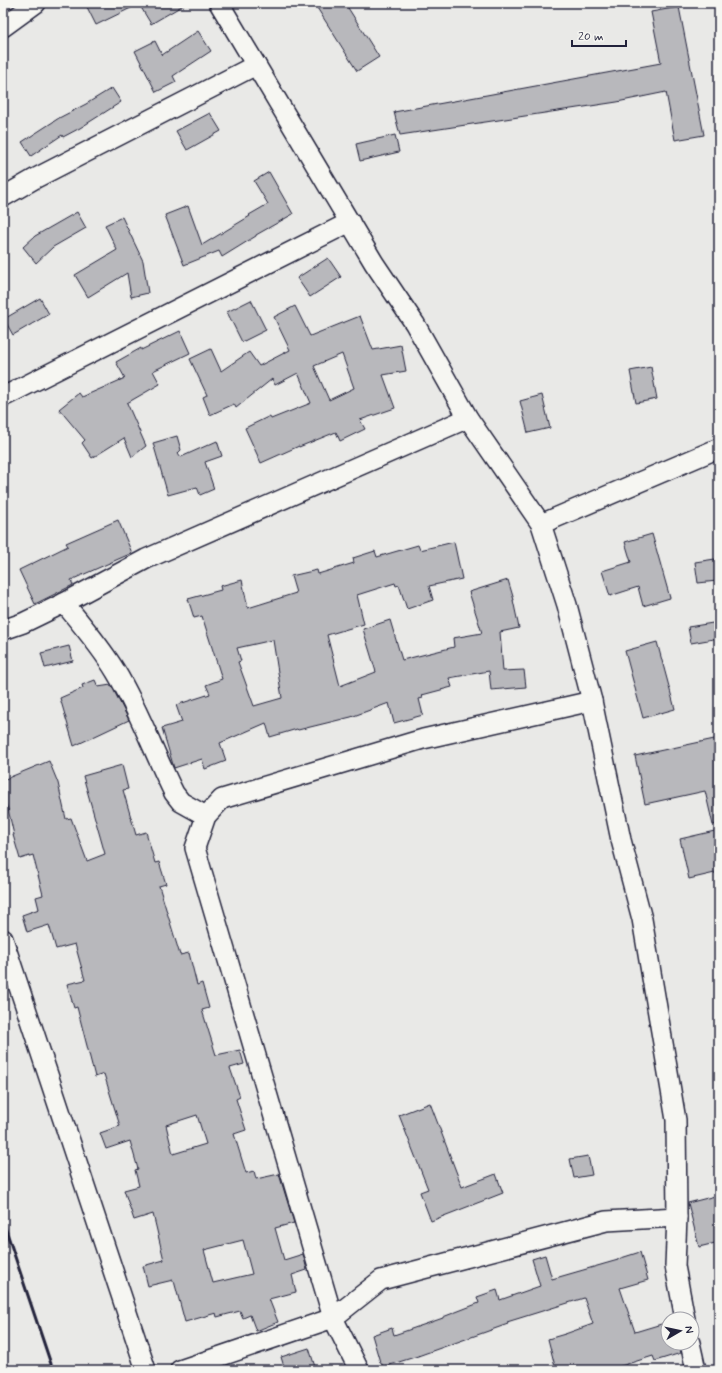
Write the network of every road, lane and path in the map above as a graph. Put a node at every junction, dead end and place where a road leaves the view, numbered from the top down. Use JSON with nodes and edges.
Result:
{"nodes":[{"id":1,"x":36,"y":3,"type":"edge"},
{"id":2,"x":219,"y":3,"type":"edge"},
{"id":3,"x":3,"y":27,"type":"edge"},
{"id":4,"x":256,"y":66,"type":"junction"},
{"id":5,"x":3,"y":197,"type":"edge"},
{"id":6,"x":350,"y":222,"type":"junction"},
{"id":7,"x":3,"y":397,"type":"edge"},
{"id":8,"x":468,"y":418,"type":"junction"},
{"id":9,"x":719,"y":448,"type":"edge"},
{"id":10,"x":542,"y":524,"type":"junction"},
{"id":11,"x":64,"y":603,"type":"junction"},
{"id":12,"x":3,"y":630,"type":"edge"},
{"id":13,"x":592,"y":701,"type":"junction"},
{"id":14,"x":206,"y":816,"type":"junction"},
{"id":15,"x":3,"y":939,"type":"edge"},
{"id":16,"x":677,"y":1217,"type":"junction"},
{"id":17,"x":683,"y":1311,"type":"edge"},
{"id":18,"x":333,"y":1318,"type":"junction"},
{"id":19,"x":692,"y":1351,"type":"edge"},
{"id":20,"x":146,"y":1370,"type":"edge"},
{"id":21,"x":180,"y":1370,"type":"edge"},
{"id":22,"x":359,"y":1370,"type":"edge"},
{"id":23,"x":696,"y":1370,"type":"edge"}],
"edges":[{"from":1,"to":3,"type":"street"},
{"from":2,"to":4,"type":"street"},
{"from":4,"to":5,"type":"street"},
{"from":4,"to":6,"type":"street"},
{"from":6,"to":7,"type":"street"},
{"from":6,"to":8,"type":"street"},
{"from":8,"to":10,"type":"street"},
{"from":8,"to":11,"type":"street"},
{"from":9,"to":10,"type":"street"},
{"from":10,"to":13,"type":"street"},
{"from":11,"to":12,"type":"street"},
{"from":11,"to":14,"type":"street"},
{"from":13,"to":14,"type":"street"},
{"from":13,"to":16,"type":"street"},
{"from":14,"to":18,"type":"street"},
{"from":15,"to":20,"type":"street"},
{"from":16,"to":17,"type":"street"},
{"from":16,"to":18,"type":"street"},
{"from":18,"to":21,"type":"street"},
{"from":18,"to":22,"type":"street"},
{"from":19,"to":23,"type":"street"}]}
